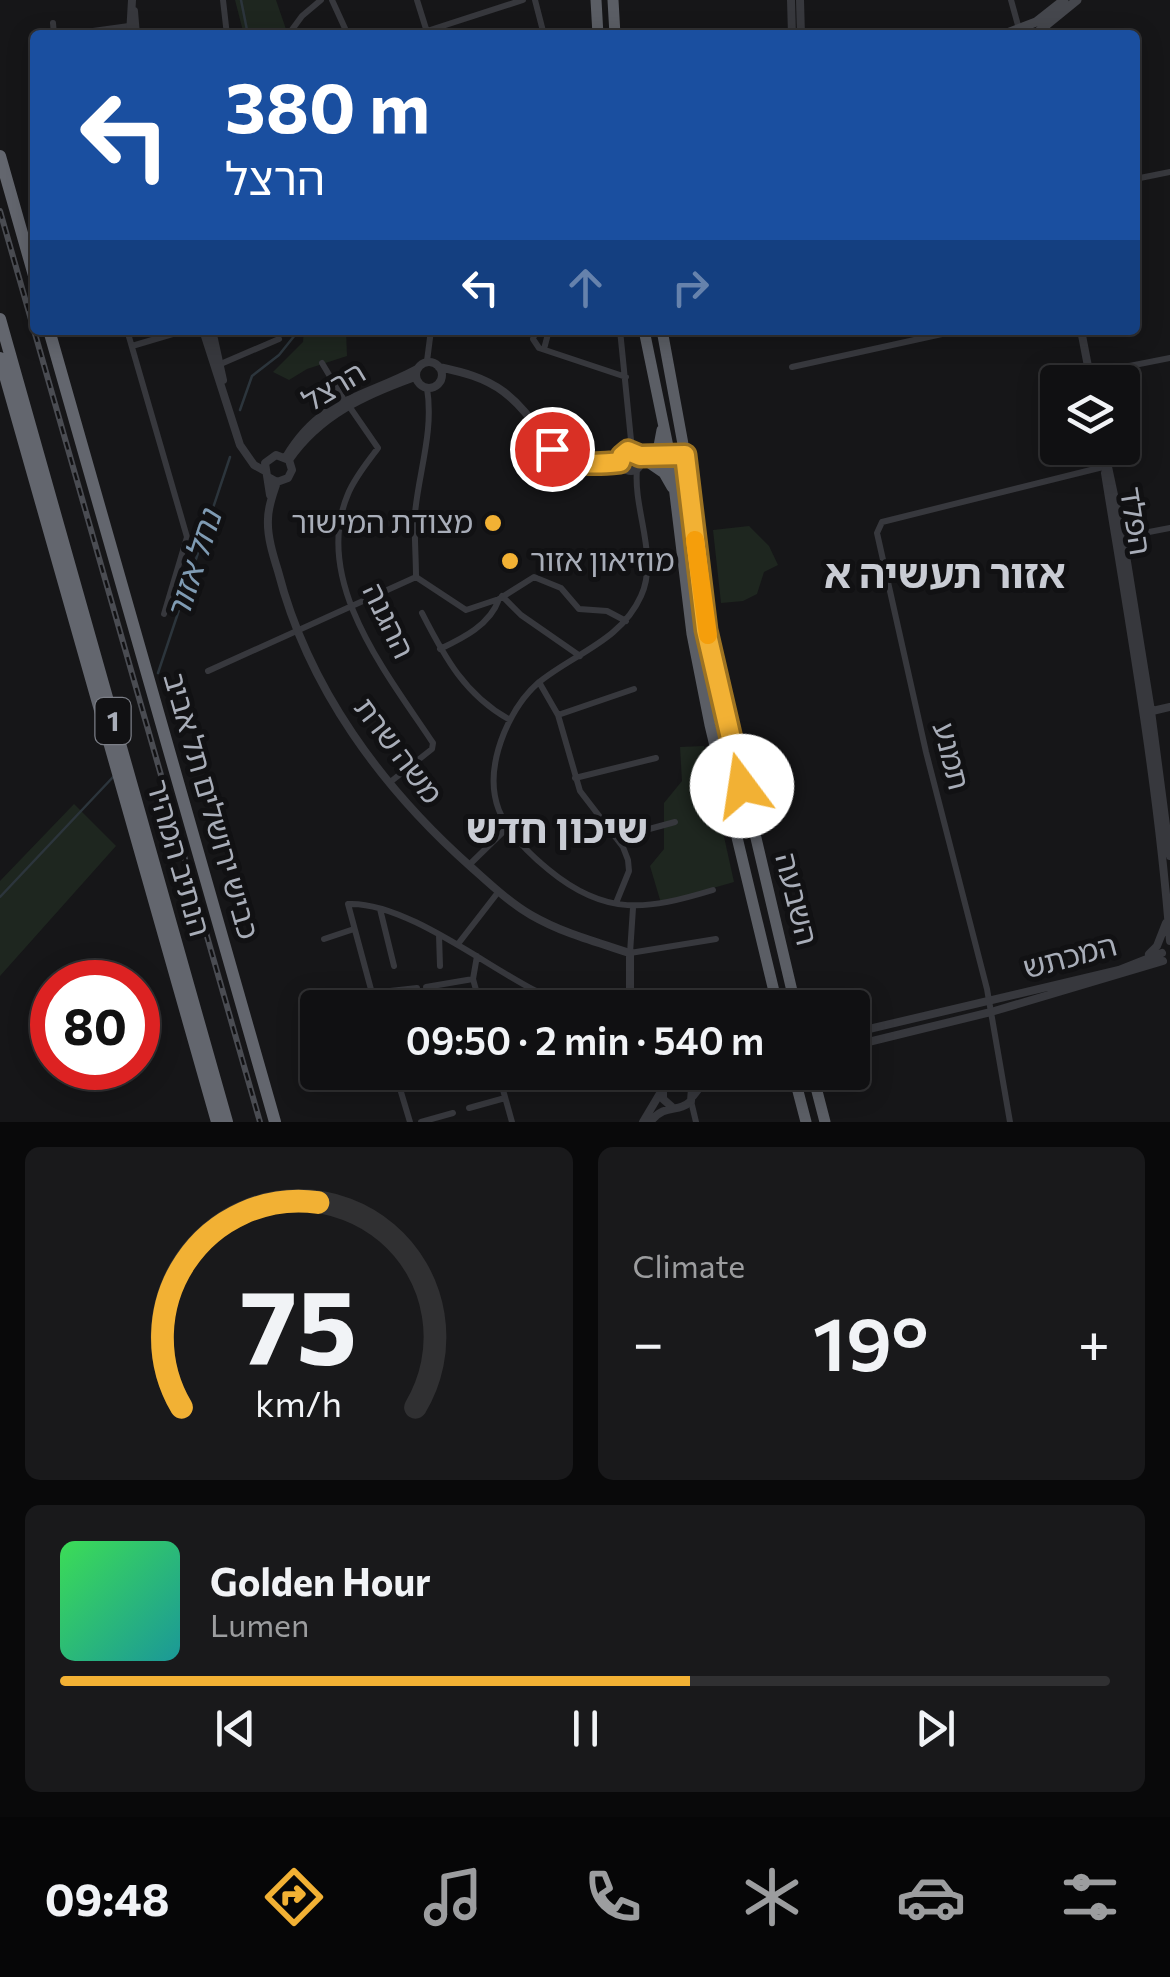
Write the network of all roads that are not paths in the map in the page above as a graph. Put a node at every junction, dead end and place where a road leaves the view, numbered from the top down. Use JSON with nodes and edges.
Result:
{"nodes":[{"id":1,"x":223,"y":0,"type":"edge"},
{"id":2,"x":321,"y":0,"type":"edge"},
{"id":3,"x":332,"y":0,"type":"edge"},
{"id":4,"x":418,"y":0,"type":"edge"},
{"id":5,"x":523,"y":0,"type":"edge"},
{"id":6,"x":535,"y":0,"type":"edge"},
{"id":7,"x":612,"y":0,"type":"edge"},
{"id":8,"x":791,"y":0,"type":"edge"},
{"id":9,"x":800,"y":0,"type":"edge"},
{"id":10,"x":1011,"y":0,"type":"edge"},
{"id":11,"x":1064,"y":0,"type":"edge"},
{"id":12,"x":1078,"y":0,"type":"edge"},
{"id":13,"x":132,"y":1,"type":"edge"},
{"id":14,"x":596,"y":2,"type":"edge"},
{"id":15,"x":53,"y":23,"type":"dead end"},
{"id":16,"x":54,"y":30,"type":"edge"},
{"id":17,"x":132,"y":30,"type":"edge"},
{"id":18,"x":226,"y":30,"type":"edge"},
{"id":19,"x":292,"y":30,"type":"edge"},
{"id":20,"x":346,"y":30,"type":"edge"},
{"id":21,"x":426,"y":30,"type":"edge"},
{"id":22,"x":436,"y":30,"type":"edge"},
{"id":23,"x":543,"y":30,"type":"edge"},
{"id":24,"x":599,"y":30,"type":"edge"},
{"id":25,"x":615,"y":30,"type":"edge"},
{"id":26,"x":792,"y":30,"type":"edge"},
{"id":27,"x":801,"y":30,"type":"edge"},
{"id":28,"x":1019,"y":30,"type":"edge"},
{"id":29,"x":1025,"y":30,"type":"edge"},
{"id":30,"x":1040,"y":30,"type":"edge"},
{"id":31,"x":0,"y":156,"type":"edge"},
{"id":32,"x":1170,"y":172,"type":"edge"},
{"id":33,"x":1140,"y":178,"type":"edge"},
{"id":34,"x":30,"y":261,"type":"edge"},
{"id":35,"x":0,"y":319,"type":"edge"},
{"id":36,"x":50,"y":335,"type":"edge"},
{"id":37,"x":129,"y":335,"type":"edge"},
{"id":38,"x":169,"y":335,"type":"edge"},
{"id":39,"x":205,"y":335,"type":"edge"},
{"id":40,"x":213,"y":335,"type":"edge"},
{"id":41,"x":430,"y":335,"type":"edge"},
{"id":42,"x":534,"y":335,"type":"edge"},
{"id":43,"x":548,"y":335,"type":"edge"},
{"id":44,"x":621,"y":335,"type":"edge"},
{"id":45,"x":645,"y":335,"type":"edge"},
{"id":46,"x":663,"y":335,"type":"edge"},
{"id":47,"x":937,"y":335,"type":"edge"},
{"id":48,"x":1081,"y":335,"type":"edge"},
{"id":49,"x":279,"y":339,"type":"dead end"},
{"id":50,"x":132,"y":346,"type":"junction"},
{"id":51,"x":544,"y":349,"type":"junction"},
{"id":52,"x":0,"y":358,"type":"edge"},
{"id":53,"x":1170,"y":358,"type":"edge"},
{"id":54,"x":427,"y":361,"type":"junction"},
{"id":55,"x":322,"y":363,"type":"dead end"},
{"id":56,"x":217,"y":365,"type":"junction"},
{"id":57,"x":1087,"y":365,"type":"edge"},
{"id":58,"x":1140,"y":366,"type":"edge"},
{"id":59,"x":792,"y":367,"type":"dead end"},
{"id":60,"x":440,"y":371,"type":"junction"},
{"id":61,"x":416,"y":373,"type":"junction"},
{"id":62,"x":626,"y":377,"type":"junction"},
{"id":63,"x":428,"y":388,"type":"junction"},
{"id":64,"x":346,"y":402,"type":"junction"},
{"id":65,"x":661,"y":411,"type":"junction"},
{"id":66,"x":685,"y":455,"type":"junction"},
{"id":67,"x":670,"y":457,"type":"junction"},
{"id":68,"x":288,"y":459,"type":"junction"},
{"id":69,"x":636,"y":461,"type":"junction"},
{"id":70,"x":1107,"y":466,"type":"junction"},
{"id":71,"x":269,"y":473,"type":"junction"},
{"id":72,"x":676,"y":498,"type":"junction"},
{"id":73,"x":1170,"y":528,"type":"edge"},
{"id":74,"x":1124,"y":537,"type":"junction"},
{"id":75,"x":416,"y":576,"type":"junction"},
{"id":76,"x":501,"y":598,"type":"junction"},
{"id":77,"x":352,"y":608,"type":"junction"},
{"id":78,"x":422,"y":613,"type":"dead end"},
{"id":79,"x":164,"y":614,"type":"dead end"},
{"id":80,"x":626,"y":621,"type":"junction"},
{"id":81,"x":297,"y":632,"type":"junction"},
{"id":82,"x":440,"y":649,"type":"junction"},
{"id":83,"x":580,"y":656,"type":"junction"},
{"id":84,"x":208,"y":671,"type":"dead end"},
{"id":85,"x":539,"y":682,"type":"junction"},
{"id":86,"x":634,"y":688,"type":"dead end"},
{"id":87,"x":1170,"y":707,"type":"edge"},
{"id":88,"x":1147,"y":712,"type":"junction"},
{"id":89,"x":558,"y":714,"type":"junction"},
{"id":90,"x":510,"y":720,"type":"junction"},
{"id":91,"x":656,"y":758,"type":"dead end"},
{"id":92,"x":574,"y":778,"type":"junction"},
{"id":93,"x":389,"y":783,"type":"junction"},
{"id":94,"x":675,"y":822,"type":"dead end"},
{"id":95,"x":507,"y":828,"type":"junction"},
{"id":96,"x":616,"y":838,"type":"junction"},
{"id":97,"x":1170,"y":856,"type":"edge"},
{"id":98,"x":470,"y":865,"type":"junction"},
{"id":99,"x":713,"y":890,"type":"dead end"},
{"id":100,"x":499,"y":892,"type":"junction"},
{"id":101,"x":616,"y":903,"type":"junction"},
{"id":102,"x":380,"y":908,"type":"junction"},
{"id":103,"x":634,"y":908,"type":"junction"},
{"id":104,"x":1168,"y":914,"type":"edge"},
{"id":105,"x":354,"y":929,"type":"junction"},
{"id":106,"x":440,"y":934,"type":"junction"},
{"id":107,"x":324,"y":938,"type":"dead end"},
{"id":108,"x":716,"y":938,"type":"dead end"},
{"id":109,"x":1170,"y":942,"type":"edge"},
{"id":110,"x":458,"y":944,"type":"junction"},
{"id":111,"x":630,"y":953,"type":"junction"},
{"id":112,"x":478,"y":956,"type":"junction"},
{"id":113,"x":1140,"y":960,"type":"junction"},
{"id":114,"x":1165,"y":960,"type":"edge"},
{"id":115,"x":394,"y":966,"type":"dead end"},
{"id":116,"x":440,"y":966,"type":"dead end"},
{"id":117,"x":474,"y":979,"type":"junction"},
{"id":118,"x":371,"y":990,"type":"edge"},
{"id":119,"x":396,"y":990,"type":"edge"},
{"id":120,"x":477,"y":990,"type":"edge"},
{"id":121,"x":534,"y":990,"type":"edge"},
{"id":122,"x":630,"y":990,"type":"edge"},
{"id":123,"x":773,"y":990,"type":"edge"},
{"id":124,"x":792,"y":990,"type":"edge"},
{"id":125,"x":990,"y":1001,"type":"junction"},
{"id":126,"x":991,"y":1012,"type":"junction"},
{"id":127,"x":870,"y":1029,"type":"edge"},
{"id":128,"x":870,"y":1042,"type":"edge"},
{"id":129,"x":400,"y":1090,"type":"edge"},
{"id":130,"x":503,"y":1090,"type":"edge"},
{"id":131,"x":661,"y":1090,"type":"edge"},
{"id":132,"x":662,"y":1090,"type":"edge"},
{"id":133,"x":691,"y":1090,"type":"edge"},
{"id":134,"x":698,"y":1090,"type":"edge"},
{"id":135,"x":798,"y":1090,"type":"edge"},
{"id":136,"x":817,"y":1090,"type":"edge"},
{"id":137,"x":505,"y":1098,"type":"junction"},
{"id":138,"x":692,"y":1098,"type":"junction"},
{"id":139,"x":469,"y":1108,"type":"dead end"},
{"id":140,"x":675,"y":1108,"type":"junction"},
{"id":141,"x":454,"y":1113,"type":"dead end"},
{"id":142,"x":216,"y":1122,"type":"edge"},
{"id":143,"x":227,"y":1122,"type":"edge"},
{"id":144,"x":275,"y":1122,"type":"edge"},
{"id":145,"x":410,"y":1122,"type":"edge"},
{"id":146,"x":422,"y":1122,"type":"edge"},
{"id":147,"x":512,"y":1122,"type":"edge"},
{"id":148,"x":642,"y":1122,"type":"edge"},
{"id":149,"x":650,"y":1122,"type":"edge"},
{"id":150,"x":694,"y":1122,"type":"edge"},
{"id":151,"x":806,"y":1122,"type":"edge"},
{"id":152,"x":824,"y":1122,"type":"edge"},
{"id":153,"x":1010,"y":1122,"type":"edge"}],
"edges":[{"from":1,"to":18,"type":"street"},
{"from":2,"to":19,"type":"street"},
{"from":3,"to":20,"type":"street"},
{"from":4,"to":21,"type":"street"},
{"from":5,"to":22,"type":"street"},
{"from":6,"to":23,"type":"street"},
{"from":7,"to":25,"type":"highway"},
{"from":8,"to":26,"type":"street"},
{"from":9,"to":27,"type":"street"},
{"from":10,"to":28,"type":"street"},
{"from":11,"to":29,"type":"main road"},
{"from":12,"to":30,"type":"main road"},
{"from":13,"to":17,"type":"street"},
{"from":14,"to":24,"type":"highway"},
{"from":15,"to":16,"type":"street"},
{"from":31,"to":34,"type":"highway"},
{"from":32,"to":33,"type":"street"},
{"from":35,"to":143,"type":"highway","name":"הנתיב המהיר","number":"1"},
{"from":36,"to":144,"type":"highway","name":"כביש ירושלים תל אביב","number":"1"},
{"from":37,"to":50,"type":"street"},
{"from":38,"to":50,"type":"street"},
{"from":39,"to":56,"type":"street"},
{"from":40,"to":56,"type":"street"},
{"from":41,"to":54,"type":"street"},
{"from":42,"to":51,"type":"street"},
{"from":43,"to":51,"type":"street"},
{"from":44,"to":62,"type":"street"},
{"from":45,"to":65,"type":"highway","name":"השבעה"},
{"from":46,"to":66,"type":"highway","name":"השבעה"},
{"from":47,"to":59,"type":"street"},
{"from":48,"to":57,"type":"street"},
{"from":49,"to":56,"type":"street"},
{"from":50,"to":79,"type":"street"},
{"from":51,"to":62,"type":"street"},
{"from":52,"to":142,"type":"highway","number":"1"},
{"from":53,"to":58,"type":"street"},
{"from":54,"to":60,"type":"street"},
{"from":54,"to":61,"type":"street"},
{"from":55,"to":64,"type":"street","name":"ההגנה"},
{"from":56,"to":71,"type":"street"},
{"from":60,"to":63,"type":"street"},
{"from":60,"to":69,"type":"street"},
{"from":61,"to":63,"type":"street"},
{"from":61,"to":64,"type":"street","name":"הרצל"},
{"from":62,"to":69,"type":"street"},
{"from":63,"to":75,"type":"street"},
{"from":64,"to":68,"type":"street","name":"הרצל"},
{"from":64,"to":77,"type":"street","name":"ההגנה"},
{"from":65,"to":67,"type":"highway","name":"השבעה"},
{"from":65,"to":69,"type":"highway"},
{"from":66,"to":67,"type":"street"},
{"from":66,"to":124,"type":"highway","name":"השבעה"},
{"from":67,"to":69,"type":"street"},
{"from":67,"to":72,"type":"highway","name":"השבעה"},
{"from":68,"to":71,"type":"street"},
{"from":68,"to":71,"type":"street","name":"הרצל"},
{"from":69,"to":72,"type":"highway"},
{"from":69,"to":80,"type":"street"},
{"from":70,"to":74,"type":"street","name":"הפלד"},
{"from":70,"to":88,"type":"street","name":"הפלד"},
{"from":70,"to":125,"type":"street","name":"תמנע"},
{"from":71,"to":81,"type":"street","name":"משה שרת"},
{"from":72,"to":123,"type":"highway","name":"השבעה"},
{"from":73,"to":74,"type":"street"},
{"from":74,"to":88,"type":"street","name":"הפלד"},
{"from":75,"to":76,"type":"street"},
{"from":75,"to":77,"type":"street"},
{"from":76,"to":80,"type":"street"},
{"from":76,"to":82,"type":"street"},
{"from":76,"to":83,"type":"street"},
{"from":77,"to":81,"type":"street"},
{"from":77,"to":93,"type":"street","name":"ההגנה"},
{"from":78,"to":82,"type":"street"},
{"from":80,"to":83,"type":"street"},
{"from":81,"to":84,"type":"street"},
{"from":81,"to":93,"type":"street","name":"משה שרת"},
{"from":82,"to":90,"type":"street"},
{"from":83,"to":85,"type":"street"},
{"from":85,"to":89,"type":"street"},
{"from":85,"to":90,"type":"street"},
{"from":86,"to":89,"type":"street"},
{"from":87,"to":88,"type":"street"},
{"from":88,"to":97,"type":"street","name":"הפלד"},
{"from":88,"to":104,"type":"street","name":"הפלד"},
{"from":89,"to":92,"type":"street"},
{"from":90,"to":95,"type":"street"},
{"from":91,"to":92,"type":"street"},
{"from":92,"to":96,"type":"street"},
{"from":93,"to":98,"type":"street","name":"משה שרת"},
{"from":94,"to":96,"type":"street"},
{"from":95,"to":98,"type":"street"},
{"from":95,"to":101,"type":"street"},
{"from":96,"to":101,"type":"street"},
{"from":98,"to":100,"type":"street","name":"משה שרת"},
{"from":99,"to":103,"type":"street"},
{"from":100,"to":110,"type":"street"},
{"from":100,"to":111,"type":"street","name":"משה שרת"},
{"from":101,"to":103,"type":"street"},
{"from":102,"to":105,"type":"street"},
{"from":102,"to":106,"type":"street"},
{"from":102,"to":115,"type":"street"},
{"from":103,"to":111,"type":"street"},
{"from":104,"to":109,"type":"street","name":"הפלד"},
{"from":104,"to":113,"type":"street"},
{"from":105,"to":107,"type":"street"},
{"from":105,"to":118,"type":"street"},
{"from":106,"to":110,"type":"street"},
{"from":106,"to":116,"type":"street"},
{"from":108,"to":111,"type":"street","name":"משה שרת"},
{"from":109,"to":114,"type":"street"},
{"from":110,"to":112,"type":"street"},
{"from":111,"to":122,"type":"street"},
{"from":112,"to":117,"type":"street"},
{"from":112,"to":121,"type":"street"},
{"from":113,"to":114,"type":"street","name":"המכתש"},
{"from":113,"to":125,"type":"street","name":"המכתש"},
{"from":114,"to":126,"type":"street","name":"המכתש"},
{"from":117,"to":119,"type":"street"},
{"from":117,"to":120,"type":"street"},
{"from":125,"to":126,"type":"street","name":"המכתש"},
{"from":125,"to":127,"type":"street","name":"המכתש"},
{"from":126,"to":128,"type":"street","name":"המכתש"},
{"from":126,"to":153,"type":"street"},
{"from":129,"to":145,"type":"street"},
{"from":130,"to":137,"type":"street"},
{"from":131,"to":148,"type":"street"},
{"from":132,"to":140,"type":"street"},
{"from":133,"to":138,"type":"street"},
{"from":134,"to":138,"type":"street"},
{"from":135,"to":151,"type":"highway"},
{"from":136,"to":152,"type":"highway"},
{"from":137,"to":139,"type":"street"},
{"from":137,"to":147,"type":"street"},
{"from":138,"to":140,"type":"street"},
{"from":138,"to":150,"type":"street"},
{"from":140,"to":149,"type":"street"},
{"from":140,"to":150,"type":"street"},
{"from":141,"to":146,"type":"street"}]}
